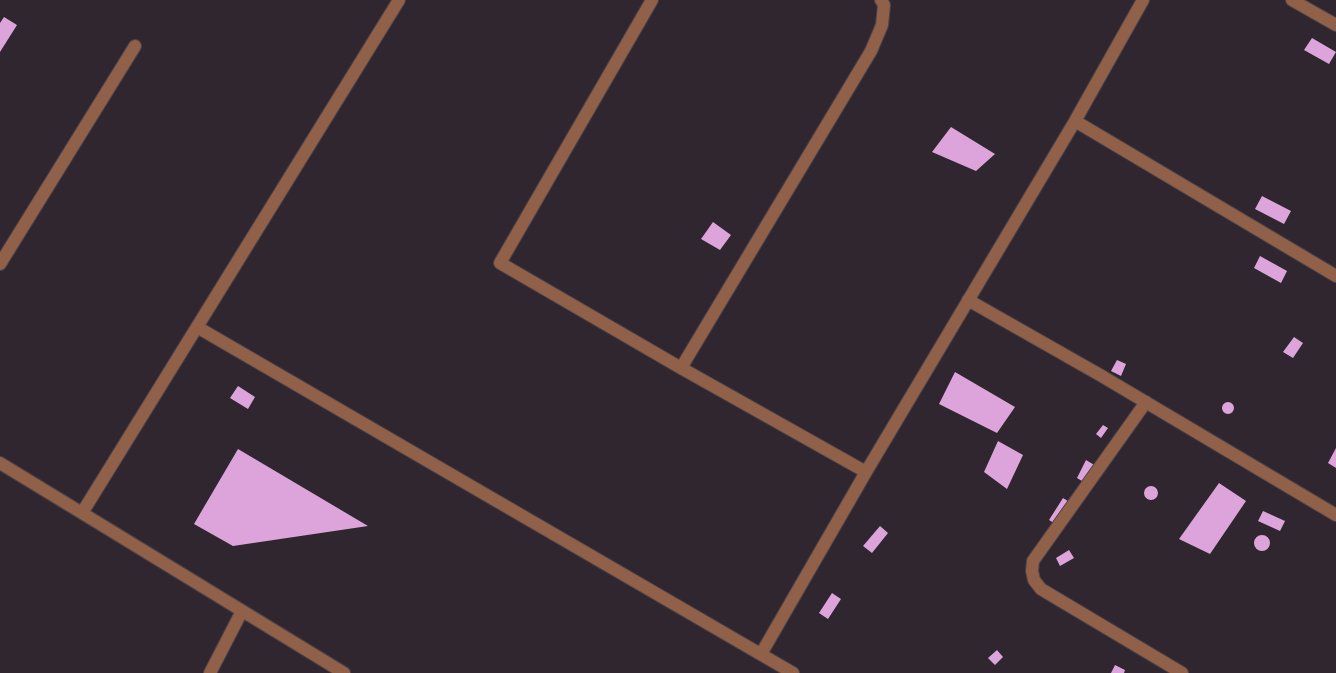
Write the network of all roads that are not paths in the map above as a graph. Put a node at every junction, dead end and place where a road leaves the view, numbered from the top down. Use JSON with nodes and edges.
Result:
{"nodes":[{"id":1,"x":399,"y":0,"type":"edge"},
{"id":2,"x":652,"y":0,"type":"edge"},
{"id":3,"x":882,"y":0,"type":"edge"},
{"id":4,"x":1143,"y":0,"type":"edge"},
{"id":5,"x":1292,"y":0,"type":"edge"},
{"id":6,"x":1336,"y":25,"type":"edge"},
{"id":7,"x":135,"y":46,"type":"dead end"},
{"id":8,"x":1075,"y":120,"type":"junction"},
{"id":9,"x":0,"y":264,"type":"edge"},
{"id":10,"x":1336,"y":276,"type":"edge"},
{"id":11,"x":968,"y":300,"type":"junction"},
{"id":12,"x":197,"y":327,"type":"junction"},
{"id":13,"x":681,"y":368,"type":"junction"},
{"id":14,"x":1146,"y":402,"type":"junction"},
{"id":15,"x":0,"y":463,"type":"edge"},
{"id":16,"x":866,"y":472,"type":"junction"},
{"id":17,"x":82,"y":513,"type":"junction"},
{"id":18,"x":1336,"y":515,"type":"edge"},
{"id":19,"x":242,"y":610,"type":"junction"},
{"id":20,"x":761,"y":654,"type":"junction"},
{"id":21,"x":210,"y":673,"type":"edge"},
{"id":22,"x":344,"y":673,"type":"edge"},
{"id":23,"x":793,"y":673,"type":"edge"},
{"id":24,"x":1182,"y":673,"type":"edge"}],
"edges":[{"from":1,"to":12,"type":"street"},
{"from":2,"to":13,"type":"street"},
{"from":3,"to":13,"type":"street"},
{"from":4,"to":8,"type":"street"},
{"from":5,"to":6,"type":"street"},
{"from":7,"to":9,"type":"street"},
{"from":8,"to":10,"type":"street"},
{"from":8,"to":11,"type":"street"},
{"from":11,"to":14,"type":"street"},
{"from":11,"to":16,"type":"street"},
{"from":12,"to":17,"type":"street"},
{"from":12,"to":20,"type":"street"},
{"from":13,"to":16,"type":"street"},
{"from":14,"to":18,"type":"street"},
{"from":14,"to":24,"type":"street"},
{"from":15,"to":17,"type":"street"},
{"from":16,"to":20,"type":"street"},
{"from":17,"to":19,"type":"street"},
{"from":19,"to":21,"type":"street"},
{"from":19,"to":22,"type":"street"},
{"from":20,"to":23,"type":"street"}]}
